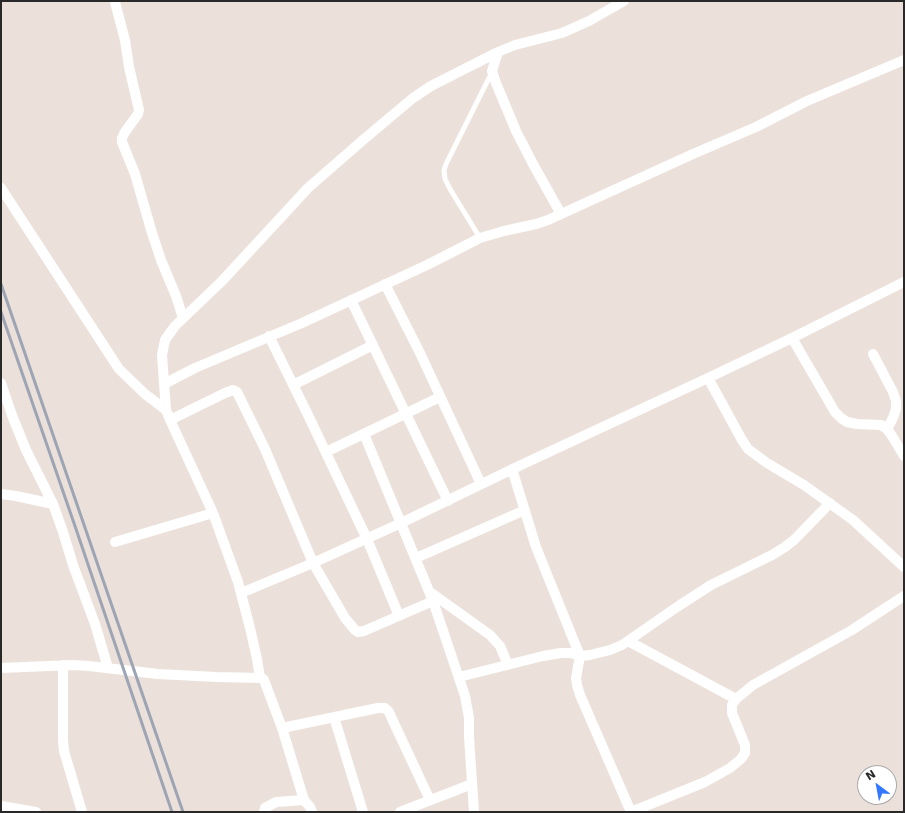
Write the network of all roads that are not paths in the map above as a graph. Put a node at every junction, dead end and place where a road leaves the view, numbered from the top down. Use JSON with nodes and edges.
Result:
{"nodes":[{"id":1,"x":115,"y":1,"type":"edge"},
{"id":2,"x":624,"y":1,"type":"edge"},
{"id":3,"x":498,"y":52,"type":"junction"},
{"id":4,"x":904,"y":60,"type":"edge"},
{"id":5,"x":492,"y":72,"type":"junction"},
{"id":6,"x":1,"y":188,"type":"edge"},
{"id":7,"x":561,"y":214,"type":"junction"},
{"id":8,"x":480,"y":238,"type":"junction"},
{"id":9,"x":904,"y":282,"type":"edge"},
{"id":10,"x":385,"y":284,"type":"junction"},
{"id":11,"x":351,"y":300,"type":"junction"},
{"id":12,"x":183,"y":318,"type":"junction"},
{"id":13,"x":269,"y":336,"type":"junction"},
{"id":14,"x":792,"y":338,"type":"junction"},
{"id":15,"x":374,"y":345,"type":"junction"},
{"id":16,"x":873,"y":354,"type":"dead end"},
{"id":17,"x":708,"y":378,"type":"junction"},
{"id":18,"x":1,"y":383,"type":"edge"},
{"id":19,"x":164,"y":384,"type":"junction"},
{"id":20,"x":293,"y":385,"type":"junction"},
{"id":21,"x":440,"y":397,"type":"junction"},
{"id":22,"x":406,"y":414,"type":"junction"},
{"id":23,"x":168,"y":415,"type":"junction"},
{"id":24,"x":887,"y":429,"type":"junction"},
{"id":25,"x":364,"y":434,"type":"junction"},
{"id":26,"x":326,"y":452,"type":"junction"},
{"id":27,"x":904,"y":456,"type":"edge"},
{"id":28,"x":512,"y":469,"type":"junction"},
{"id":29,"x":481,"y":484,"type":"junction"},
{"id":30,"x":1,"y":494,"type":"edge"},
{"id":31,"x":448,"y":501,"type":"junction"},
{"id":32,"x":830,"y":503,"type":"junction"},
{"id":33,"x":53,"y":504,"type":"junction"},
{"id":34,"x":524,"y":510,"type":"junction"},
{"id":35,"x":213,"y":513,"type":"junction"},
{"id":36,"x":401,"y":524,"type":"junction"},
{"id":37,"x":367,"y":539,"type":"junction"},
{"id":38,"x":115,"y":542,"type":"dead end"},
{"id":39,"x":416,"y":558,"type":"junction"},
{"id":40,"x":313,"y":563,"type":"junction"},
{"id":41,"x":904,"y":567,"type":"edge"},
{"id":42,"x":241,"y":593,"type":"junction"},
{"id":43,"x":431,"y":596,"type":"junction"},
{"id":44,"x":904,"y":596,"type":"edge"},
{"id":45,"x":399,"y":616,"type":"junction"},
{"id":46,"x":628,"y":641,"type":"junction"},
{"id":47,"x":580,"y":656,"type":"junction"},
{"id":48,"x":508,"y":664,"type":"junction"},
{"id":49,"x":63,"y":665,"type":"junction"},
{"id":50,"x":1,"y":668,"type":"edge"},
{"id":51,"x":108,"y":668,"type":"junction"},
{"id":52,"x":459,"y":677,"type":"junction"},
{"id":53,"x":260,"y":678,"type":"junction"},
{"id":54,"x":736,"y":699,"type":"junction"},
{"id":55,"x":334,"y":717,"type":"junction"},
{"id":56,"x":282,"y":728,"type":"junction"},
{"id":57,"x":472,"y":784,"type":"junction"},
{"id":58,"x":304,"y":800,"type":"junction"},
{"id":59,"x":430,"y":800,"type":"junction"},
{"id":60,"x":1,"y":806,"type":"edge"},
{"id":61,"x":405,"y":811,"type":"edge"},
{"id":62,"x":36,"y":812,"type":"edge"},
{"id":63,"x":82,"y":812,"type":"edge"},
{"id":64,"x":264,"y":812,"type":"edge"},
{"id":65,"x":312,"y":812,"type":"edge"},
{"id":66,"x":363,"y":812,"type":"edge"},
{"id":67,"x":474,"y":812,"type":"edge"},
{"id":68,"x":631,"y":812,"type":"edge"}],
"edges":[{"from":1,"to":12,"type":"street"},
{"from":2,"to":3,"type":"street"},
{"from":3,"to":5,"type":"street"},
{"from":3,"to":12,"type":"street"},
{"from":4,"to":7,"type":"street"},
{"from":5,"to":7,"type":"street"},
{"from":5,"to":8,"type":"lane"},
{"from":6,"to":23,"type":"street"},
{"from":7,"to":8,"type":"street"},
{"from":8,"to":10,"type":"street"},
{"from":9,"to":14,"type":"street"},
{"from":10,"to":11,"type":"street"},
{"from":10,"to":21,"type":"street"},
{"from":11,"to":13,"type":"street"},
{"from":11,"to":15,"type":"street"},
{"from":12,"to":19,"type":"street"},
{"from":13,"to":19,"type":"street"},
{"from":13,"to":20,"type":"street"},
{"from":14,"to":17,"type":"street"},
{"from":14,"to":24,"type":"street"},
{"from":15,"to":20,"type":"street"},
{"from":15,"to":22,"type":"street"},
{"from":16,"to":24,"type":"street"},
{"from":17,"to":28,"type":"street"},
{"from":17,"to":32,"type":"street"},
{"from":18,"to":33,"type":"street"},
{"from":19,"to":23,"type":"street"},
{"from":20,"to":26,"type":"street"},
{"from":21,"to":22,"type":"street"},
{"from":21,"to":29,"type":"street"},
{"from":22,"to":25,"type":"street"},
{"from":22,"to":31,"type":"street"},
{"from":23,"to":35,"type":"street"},
{"from":23,"to":40,"type":"street"},
{"from":24,"to":27,"type":"street"},
{"from":25,"to":26,"type":"street"},
{"from":25,"to":36,"type":"street"},
{"from":26,"to":37,"type":"street"},
{"from":28,"to":29,"type":"street"},
{"from":28,"to":34,"type":"street"},
{"from":29,"to":31,"type":"street"},
{"from":30,"to":33,"type":"street"},
{"from":31,"to":36,"type":"street"},
{"from":32,"to":41,"type":"street"},
{"from":32,"to":46,"type":"street"},
{"from":33,"to":51,"type":"street"},
{"from":34,"to":39,"type":"street"},
{"from":34,"to":47,"type":"street"},
{"from":35,"to":38,"type":"street"},
{"from":35,"to":42,"type":"street"},
{"from":36,"to":37,"type":"street"},
{"from":36,"to":39,"type":"street"},
{"from":37,"to":40,"type":"street"},
{"from":37,"to":45,"type":"street"},
{"from":39,"to":43,"type":"street"},
{"from":40,"to":42,"type":"street"},
{"from":40,"to":45,"type":"street"},
{"from":42,"to":53,"type":"street"},
{"from":43,"to":45,"type":"street"},
{"from":43,"to":48,"type":"street"},
{"from":43,"to":52,"type":"street"},
{"from":44,"to":54,"type":"street"},
{"from":46,"to":47,"type":"street"},
{"from":46,"to":54,"type":"street"},
{"from":47,"to":48,"type":"street"},
{"from":47,"to":68,"type":"street"},
{"from":48,"to":52,"type":"street"},
{"from":49,"to":50,"type":"street"},
{"from":49,"to":51,"type":"street"},
{"from":49,"to":63,"type":"street"},
{"from":51,"to":53,"type":"street"},
{"from":52,"to":57,"type":"street"},
{"from":53,"to":56,"type":"street"},
{"from":54,"to":68,"type":"street"},
{"from":55,"to":56,"type":"street"},
{"from":55,"to":59,"type":"street"},
{"from":55,"to":66,"type":"street"},
{"from":56,"to":58,"type":"street"},
{"from":57,"to":59,"type":"street"},
{"from":57,"to":67,"type":"street"},
{"from":58,"to":64,"type":"street"},
{"from":58,"to":65,"type":"street"},
{"from":59,"to":61,"type":"street"},
{"from":60,"to":62,"type":"street"}]}
